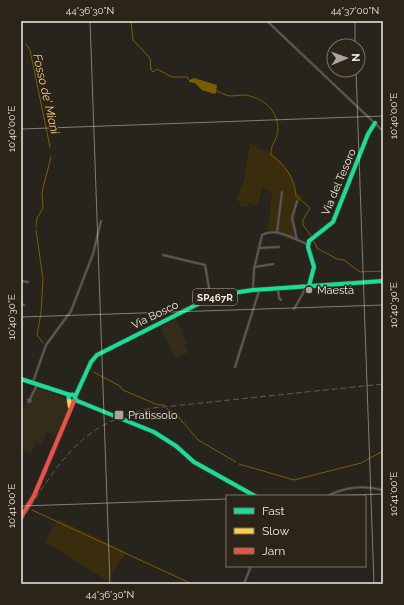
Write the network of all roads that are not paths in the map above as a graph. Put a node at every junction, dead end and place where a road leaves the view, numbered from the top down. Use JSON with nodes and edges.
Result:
{"nodes":[{"id":1,"x":267,"y":21,"type":"edge"},
{"id":2,"x":375,"y":123,"type":"junction"},
{"id":3,"x":383,"y":131,"type":"edge"},
{"id":4,"x":282,"y":192,"type":"dead end"},
{"id":5,"x":297,"y":201,"type":"dead end"},
{"id":6,"x":101,"y":221,"type":"dead end"},
{"id":7,"x":277,"y":232,"type":"junction"},
{"id":8,"x":297,"y":240,"type":"junction"},
{"id":9,"x":308,"y":245,"type":"junction"},
{"id":10,"x":279,"y":247,"type":"dead end"},
{"id":11,"x":258,"y":248,"type":"junction"},
{"id":12,"x":163,"y":255,"type":"dead end"},
{"id":13,"x":273,"y":264,"type":"dead end"},
{"id":14,"x":255,"y":267,"type":"junction"},
{"id":15,"x":21,"y":281,"type":"edge"},
{"id":16,"x":383,"y":281,"type":"edge"},
{"id":17,"x":28,"y":282,"type":"dead end"},
{"id":18,"x":308,"y":286,"type":"junction"},
{"id":19,"x":278,"y":288,"type":"junction"},
{"id":20,"x":259,"y":289,"type":"junction"},
{"id":21,"x":253,"y":290,"type":"junction"},
{"id":22,"x":211,"y":299,"type":"junction"},
{"id":23,"x":281,"y":300,"type":"dead end"},
{"id":24,"x":21,"y":304,"type":"edge"},
{"id":25,"x":24,"y":305,"type":"dead end"},
{"id":26,"x":294,"y":309,"type":"dead end"},
{"id":27,"x":235,"y":367,"type":"dead end"},
{"id":28,"x":21,"y":379,"type":"edge"},
{"id":29,"x":35,"y":385,"type":"junction"},
{"id":30,"x":72,"y":398,"type":"junction"},
{"id":31,"x":30,"y":399,"type":"dead end"},
{"id":32,"x":383,"y":490,"type":"edge"},
{"id":33,"x":253,"y":495,"type":"edge"},
{"id":34,"x":329,"y":495,"type":"edge"},
{"id":35,"x":21,"y":517,"type":"edge"},
{"id":36,"x":252,"y":567,"type":"edge"},
{"id":37,"x":244,"y":584,"type":"edge"}],
"edges":[{"from":1,"to":2,"type":"street"},
{"from":2,"to":3,"type":"street"},
{"from":2,"to":9,"type":"main road","name":"Via del Tesoro"},
{"from":4,"to":7,"type":"street"},
{"from":5,"to":8,"type":"street"},
{"from":6,"to":29,"type":"street"},
{"from":7,"to":8,"type":"street"},
{"from":7,"to":11,"type":"street"},
{"from":8,"to":9,"type":"street"},
{"from":9,"to":18,"type":"main road"},
{"from":10,"to":11,"type":"street"},
{"from":11,"to":14,"type":"street"},
{"from":12,"to":22,"type":"street"},
{"from":13,"to":14,"type":"street"},
{"from":14,"to":21,"type":"street"},
{"from":15,"to":17,"type":"street"},
{"from":16,"to":18,"type":"main road","name":"Via Bosco","number":"SP467R"},
{"from":18,"to":19,"type":"main road","name":"Via Bosco","number":"SP467R"},
{"from":18,"to":26,"type":"street"},
{"from":19,"to":20,"type":"main road","name":"Via Bosco","number":"SP467R"},
{"from":19,"to":23,"type":"street"},
{"from":20,"to":21,"type":"main road","name":"Via Bosco","number":"SP467R"},
{"from":20,"to":27,"type":"street"},
{"from":21,"to":22,"type":"main road","name":"Via Bosco","number":"SP467R"},
{"from":22,"to":30,"type":"main road","name":"Via Bosco","number":"SP467R"},
{"from":24,"to":25,"type":"street"},
{"from":28,"to":29,"type":"main road"},
{"from":29,"to":30,"type":"main road"},
{"from":29,"to":31,"type":"street"},
{"from":30,"to":33,"type":"main road"},
{"from":30,"to":35,"type":"main road"},
{"from":32,"to":34,"type":"street"},
{"from":36,"to":37,"type":"street"}]}
